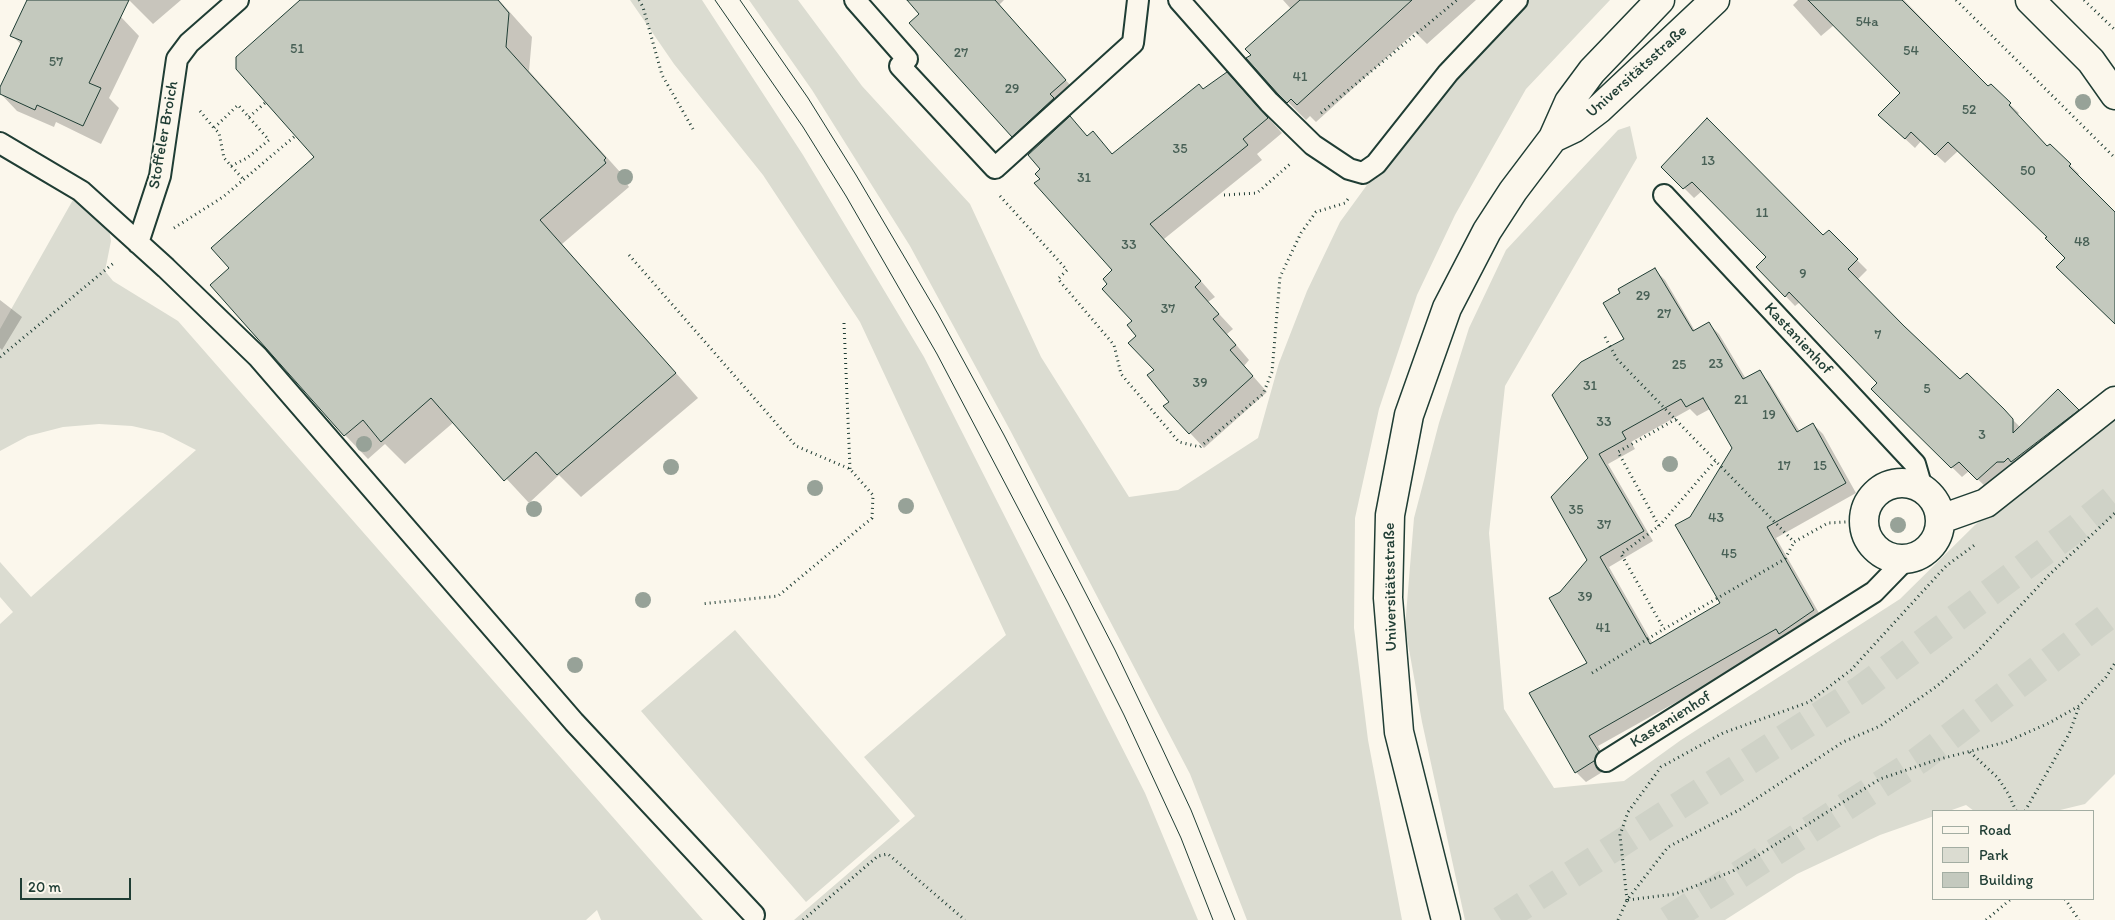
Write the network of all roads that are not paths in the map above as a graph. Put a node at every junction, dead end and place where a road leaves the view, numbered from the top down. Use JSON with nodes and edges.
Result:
{"nodes":[{"id":1,"x":238,"y":0,"type":"edge"},
{"id":2,"x":855,"y":0,"type":"edge"},
{"id":3,"x":1138,"y":0,"type":"edge"},
{"id":4,"x":1179,"y":0,"type":"edge"},
{"id":5,"x":1517,"y":0,"type":"edge"},
{"id":6,"x":1660,"y":0,"type":"edge"},
{"id":7,"x":1715,"y":0,"type":"edge"},
{"id":8,"x":2030,"y":0,"type":"edge"},
{"id":9,"x":2115,"y":95,"type":"edge"},
{"id":10,"x":1554,"y":138,"type":"junction"},
{"id":11,"x":0,"y":143,"type":"edge"},
{"id":12,"x":1664,"y":195,"type":"dead end"},
{"id":13,"x":138,"y":243,"type":"junction"},
{"id":14,"x":2115,"y":401,"type":"edge"},
{"id":15,"x":1922,"y":488,"type":"junction"},
{"id":16,"x":1941,"y":519,"type":"junction"},
{"id":17,"x":1906,"y":559,"type":"junction"},
{"id":18,"x":1606,"y":761,"type":"dead end"},
{"id":19,"x":754,"y":915,"type":"dead end"},
{"id":20,"x":1446,"y":920,"type":"edge"}],
"edges":[{"from":1,"to":13,"type":"lane","name":"Stoffeler Broich"},
{"from":2,"to":3,"type":"lane"},
{"from":4,"to":5,"type":"lane"},
{"from":6,"to":10,"type":"street","name":"Universitätsstraße"},
{"from":7,"to":10,"type":"street","name":"Universitätsstraße"},
{"from":8,"to":9,"type":"street"},
{"from":10,"to":20,"type":"street","name":"Universitätsstraße"},
{"from":11,"to":13,"type":"lane"},
{"from":12,"to":15,"type":"lane","name":"Kastanienhof"},
{"from":13,"to":19,"type":"lane"},
{"from":14,"to":16,"type":"street"},
{"from":15,"to":16,"type":"street","name":"Kastanienhof"},
{"from":15,"to":17,"type":"street"},
{"from":16,"to":17,"type":"street","name":"Kastanienhof"},
{"from":17,"to":18,"type":"lane","name":"Kastanienhof"}]}
